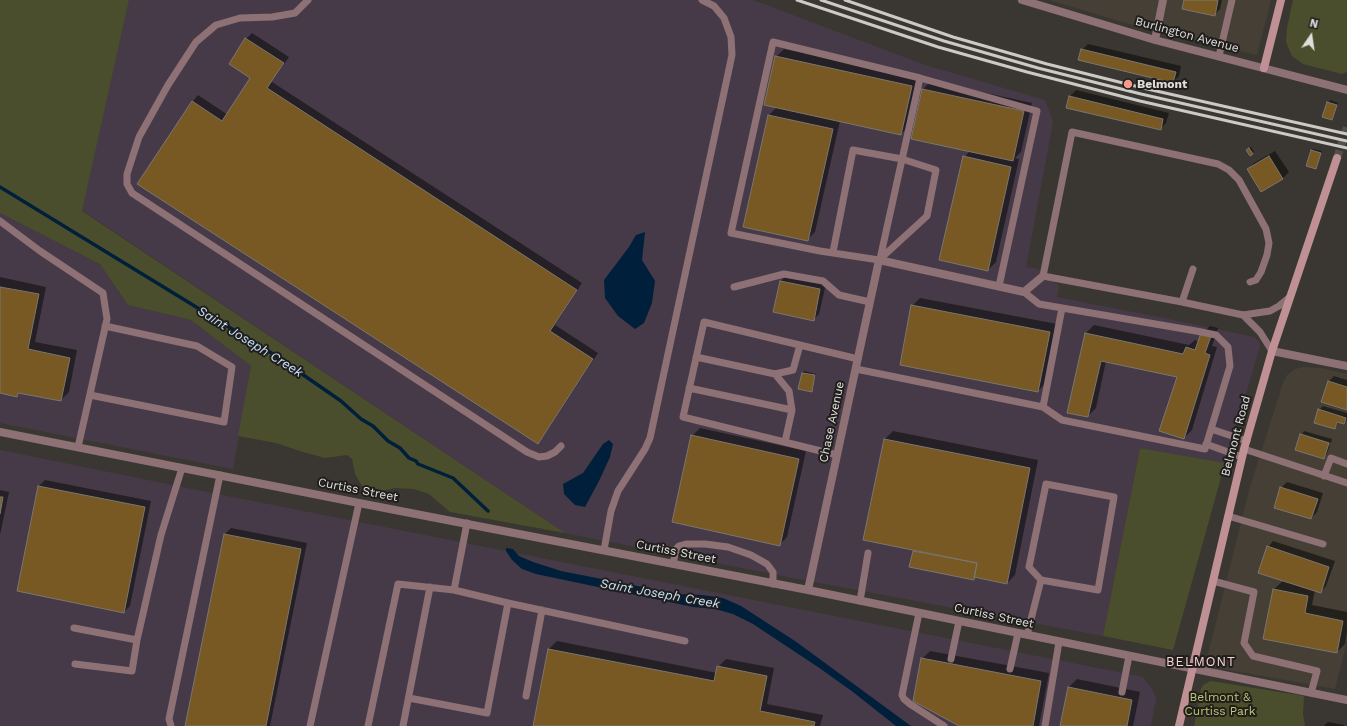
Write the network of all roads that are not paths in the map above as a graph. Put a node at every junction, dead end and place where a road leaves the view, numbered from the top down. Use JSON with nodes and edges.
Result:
{"nodes":[{"id":1,"x":308,"y":0,"type":"edge"},
{"id":2,"x":702,"y":0,"type":"edge"},
{"id":3,"x":1022,"y":0,"type":"edge"},
{"id":4,"x":1163,"y":0,"type":"edge"},
{"id":5,"x":1232,"y":0,"type":"edge"},
{"id":6,"x":1281,"y":0,"type":"edge"},
{"id":7,"x":1155,"y":40,"type":"junction"},
{"id":8,"x":1219,"y":56,"type":"junction"},
{"id":9,"x":1264,"y":68,"type":"junction"},
{"id":10,"x":920,"y":78,"type":"junction"},
{"id":11,"x":1347,"y":90,"type":"edge"},
{"id":12,"x":1337,"y":158,"type":"tunnel mouth"},
{"id":13,"x":902,"y":160,"type":"junction"},
{"id":14,"x":0,"y":221,"type":"edge"},
{"id":15,"x":833,"y":252,"type":"junction"},
{"id":16,"x":880,"y":260,"type":"junction"},
{"id":17,"x":1193,"y":269,"type":"dead end"},
{"id":18,"x":1043,"y":276,"type":"junction"},
{"id":19,"x":1250,"y":282,"type":"dead end"},
{"id":20,"x":999,"y":286,"type":"junction"},
{"id":21,"x":734,"y":287,"type":"dead end"},
{"id":22,"x":1024,"y":292,"type":"junction"},
{"id":23,"x":1290,"y":297,"type":"junction"},
{"id":24,"x":870,"y":302,"type":"junction"},
{"id":25,"x":1182,"y":302,"type":"junction"},
{"id":26,"x":1062,"y":308,"type":"junction"},
{"id":27,"x":1243,"y":315,"type":"junction"},
{"id":28,"x":105,"y":326,"type":"junction"},
{"id":29,"x":800,"y":345,"type":"junction"},
{"id":30,"x":1272,"y":351,"type":"junction"},
{"id":31,"x":696,"y":357,"type":"junction"},
{"id":32,"x":858,"y":359,"type":"junction"},
{"id":33,"x":1347,"y":366,"type":"edge"},
{"id":34,"x":856,"y":369,"type":"junction"},
{"id":35,"x":775,"y":374,"type":"junction"},
{"id":36,"x":689,"y":388,"type":"junction"},
{"id":37,"x":90,"y":395,"type":"junction"},
{"id":38,"x":1043,"y":407,"type":"junction"},
{"id":39,"x":792,"y":410,"type":"junction"},
{"id":40,"x":1211,"y":429,"type":"junction"},
{"id":41,"x":0,"y":432,"type":"edge"},
{"id":42,"x":785,"y":442,"type":"junction"},
{"id":43,"x":1206,"y":444,"type":"junction"},
{"id":44,"x":561,"y":446,"type":"dead end"},
{"id":45,"x":78,"y":447,"type":"junction"},
{"id":46,"x":1245,"y":449,"type":"junction"},
{"id":47,"x":837,"y":455,"type":"junction"},
{"id":48,"x":1347,"y":464,"type":"edge"},
{"id":49,"x":182,"y":468,"type":"junction"},
{"id":50,"x":220,"y":475,"type":"junction"},
{"id":51,"x":1324,"y":476,"type":"junction"},
{"id":52,"x":1347,"y":483,"type":"edge"},
{"id":53,"x":359,"y":503,"type":"junction"},
{"id":54,"x":1228,"y":516,"type":"junction"},
{"id":55,"x":467,"y":523,"type":"junction"},
{"id":56,"x":1323,"y":544,"type":"dead end"},
{"id":57,"x":604,"y":550,"type":"junction"},
{"id":58,"x":868,"y":553,"type":"dead end"},
{"id":59,"x":673,"y":564,"type":"junction"},
{"id":60,"x":1041,"y":580,"type":"junction"},
{"id":61,"x":1213,"y":581,"type":"junction"},
{"id":62,"x":773,"y":584,"type":"junction"},
{"id":63,"x":430,"y":587,"type":"junction"},
{"id":64,"x":454,"y":590,"type":"junction"},
{"id":65,"x":808,"y":590,"type":"junction"},
{"id":66,"x":860,"y":601,"type":"junction"},
{"id":67,"x":508,"y":603,"type":"junction"},
{"id":68,"x":542,"y":610,"type":"junction"},
{"id":69,"x":919,"y":613,"type":"junction"},
{"id":70,"x":959,"y":621,"type":"junction"},
{"id":71,"x":74,"y":628,"type":"dead end"},
{"id":72,"x":1022,"y":634,"type":"junction"},
{"id":73,"x":137,"y":640,"type":"junction"},
{"id":74,"x":686,"y":641,"type":"dead end"},
{"id":75,"x":1059,"y":642,"type":"junction"},
{"id":76,"x":1129,"y":656,"type":"junction"},
{"id":77,"x":950,"y":658,"type":"dead end"},
{"id":78,"x":76,"y":664,"type":"dead end"},
{"id":79,"x":1010,"y":669,"type":"dead end"},
{"id":80,"x":1192,"y":669,"type":"junction"},
{"id":81,"x":1122,"y":692,"type":"dead end"},
{"id":82,"x":1311,"y":693,"type":"junction"},
{"id":83,"x":526,"y":696,"type":"dead end"},
{"id":84,"x":408,"y":698,"type":"junction"},
{"id":85,"x":1347,"y":700,"type":"edge"},
{"id":86,"x":171,"y":726,"type":"edge"},
{"id":87,"x":310,"y":726,"type":"edge"},
{"id":88,"x":368,"y":726,"type":"edge"},
{"id":89,"x":403,"y":726,"type":"edge"},
{"id":90,"x":944,"y":726,"type":"edge"},
{"id":91,"x":1045,"y":726,"type":"edge"},
{"id":92,"x":1180,"y":726,"type":"edge"}],
"edges":[{"from":1,"to":44,"type":"lane"},
{"from":2,"to":57,"type":"lane"},
{"from":3,"to":7,"type":"street","name":"Burlington Avenue"},
{"from":4,"to":7,"type":"street"},
{"from":5,"to":8,"type":"lane"},
{"from":6,"to":9,"type":"main road"},
{"from":7,"to":8,"type":"street","name":"Burlington Avenue"},
{"from":8,"to":9,"type":"street","name":"Burlington Avenue"},
{"from":9,"to":11,"type":"street","name":"Burlington Avenue"},
{"from":10,"to":13,"type":"lane"},
{"from":10,"to":15,"type":"lane"},
{"from":10,"to":20,"type":"lane"},
{"from":12,"to":23,"type":"main road","name":"Belmont Road"},
{"from":13,"to":15,"type":"lane"},
{"from":13,"to":16,"type":"lane"},
{"from":13,"to":16,"type":"lane"},
{"from":14,"to":28,"type":"lane"},
{"from":15,"to":16,"type":"lane"},
{"from":16,"to":20,"type":"street"},
{"from":16,"to":24,"type":"street","name":"Chase Avenue"},
{"from":17,"to":25,"type":"lane"},
{"from":18,"to":19,"type":"lane"},
{"from":18,"to":22,"type":"street"},
{"from":18,"to":25,"type":"lane"},
{"from":20,"to":22,"type":"street"},
{"from":21,"to":24,"type":"lane"},
{"from":22,"to":26,"type":"lane"},
{"from":23,"to":27,"type":"lane"},
{"from":23,"to":30,"type":"main road","name":"Belmont Road"},
{"from":24,"to":32,"type":"street","name":"Chase Avenue"},
{"from":25,"to":27,"type":"lane"},
{"from":26,"to":38,"type":"lane"},
{"from":26,"to":40,"type":"lane"},
{"from":27,"to":30,"type":"lane"},
{"from":28,"to":37,"type":"lane"},
{"from":28,"to":37,"type":"lane"},
{"from":29,"to":31,"type":"lane"},
{"from":29,"to":32,"type":"lane"},
{"from":29,"to":35,"type":"lane"},
{"from":30,"to":33,"type":"street"},
{"from":30,"to":46,"type":"main road","name":"Belmont Road"},
{"from":31,"to":35,"type":"lane"},
{"from":31,"to":36,"type":"lane"},
{"from":32,"to":34,"type":"street","name":"Chase Avenue"},
{"from":34,"to":38,"type":"lane"},
{"from":34,"to":47,"type":"street","name":"Chase Avenue"},
{"from":35,"to":39,"type":"lane"},
{"from":36,"to":39,"type":"lane"},
{"from":36,"to":42,"type":"lane"},
{"from":37,"to":45,"type":"lane"},
{"from":38,"to":43,"type":"lane"},
{"from":39,"to":42,"type":"lane"},
{"from":40,"to":43,"type":"lane"},
{"from":40,"to":46,"type":"lane"},
{"from":41,"to":45,"type":"street","name":"Curtiss Street"},
{"from":42,"to":47,"type":"lane"},
{"from":43,"to":46,"type":"lane"},
{"from":45,"to":49,"type":"street","name":"Curtiss Street"},
{"from":46,"to":51,"type":"lane"},
{"from":46,"to":54,"type":"main road","name":"Belmont Road"},
{"from":47,"to":65,"type":"street","name":"Chase Avenue"},
{"from":48,"to":51,"type":"lane"},
{"from":49,"to":50,"type":"street","name":"Curtiss Street"},
{"from":49,"to":73,"type":"lane"},
{"from":50,"to":53,"type":"street","name":"Curtiss Street"},
{"from":50,"to":86,"type":"lane"},
{"from":51,"to":52,"type":"lane"},
{"from":53,"to":55,"type":"street","name":"Curtiss Street"},
{"from":53,"to":87,"type":"lane"},
{"from":54,"to":56,"type":"lane"},
{"from":54,"to":61,"type":"main road","name":"Belmont Road"},
{"from":55,"to":57,"type":"street","name":"Curtiss Street"},
{"from":55,"to":64,"type":"lane"},
{"from":57,"to":59,"type":"street","name":"Curtiss Street"},
{"from":58,"to":66,"type":"lane"},
{"from":59,"to":62,"type":"street","name":"Curtiss Street"},
{"from":59,"to":62,"type":"lane"},
{"from":60,"to":60,"type":"lane"},
{"from":60,"to":72,"type":"lane"},
{"from":61,"to":80,"type":"main road","name":"Belmont Road"},
{"from":61,"to":82,"type":"lane"},
{"from":62,"to":65,"type":"street","name":"Curtiss Street"},
{"from":63,"to":64,"type":"lane"},
{"from":63,"to":84,"type":"lane"},
{"from":63,"to":88,"type":"lane"},
{"from":64,"to":67,"type":"lane"},
{"from":65,"to":66,"type":"street","name":"Curtiss Street"},
{"from":66,"to":69,"type":"street","name":"Curtiss Street"},
{"from":67,"to":68,"type":"lane"},
{"from":67,"to":84,"type":"lane"},
{"from":68,"to":74,"type":"lane"},
{"from":68,"to":83,"type":"lane"},
{"from":69,"to":70,"type":"street","name":"Curtiss Street"},
{"from":69,"to":90,"type":"lane"},
{"from":70,"to":72,"type":"street","name":"Curtiss Street"},
{"from":70,"to":77,"type":"lane"},
{"from":71,"to":73,"type":"lane"},
{"from":72,"to":75,"type":"street","name":"Curtiss Street"},
{"from":72,"to":79,"type":"lane"},
{"from":73,"to":78,"type":"lane"},
{"from":75,"to":76,"type":"street","name":"Curtiss Street"},
{"from":75,"to":91,"type":"lane"},
{"from":76,"to":80,"type":"street","name":"Curtiss Street"},
{"from":76,"to":81,"type":"lane"},
{"from":80,"to":82,"type":"street","name":"Curtiss Street"},
{"from":80,"to":92,"type":"main road","name":"Belmont Road"},
{"from":82,"to":85,"type":"street","name":"Curtiss Street"},
{"from":84,"to":89,"type":"lane"}]}
